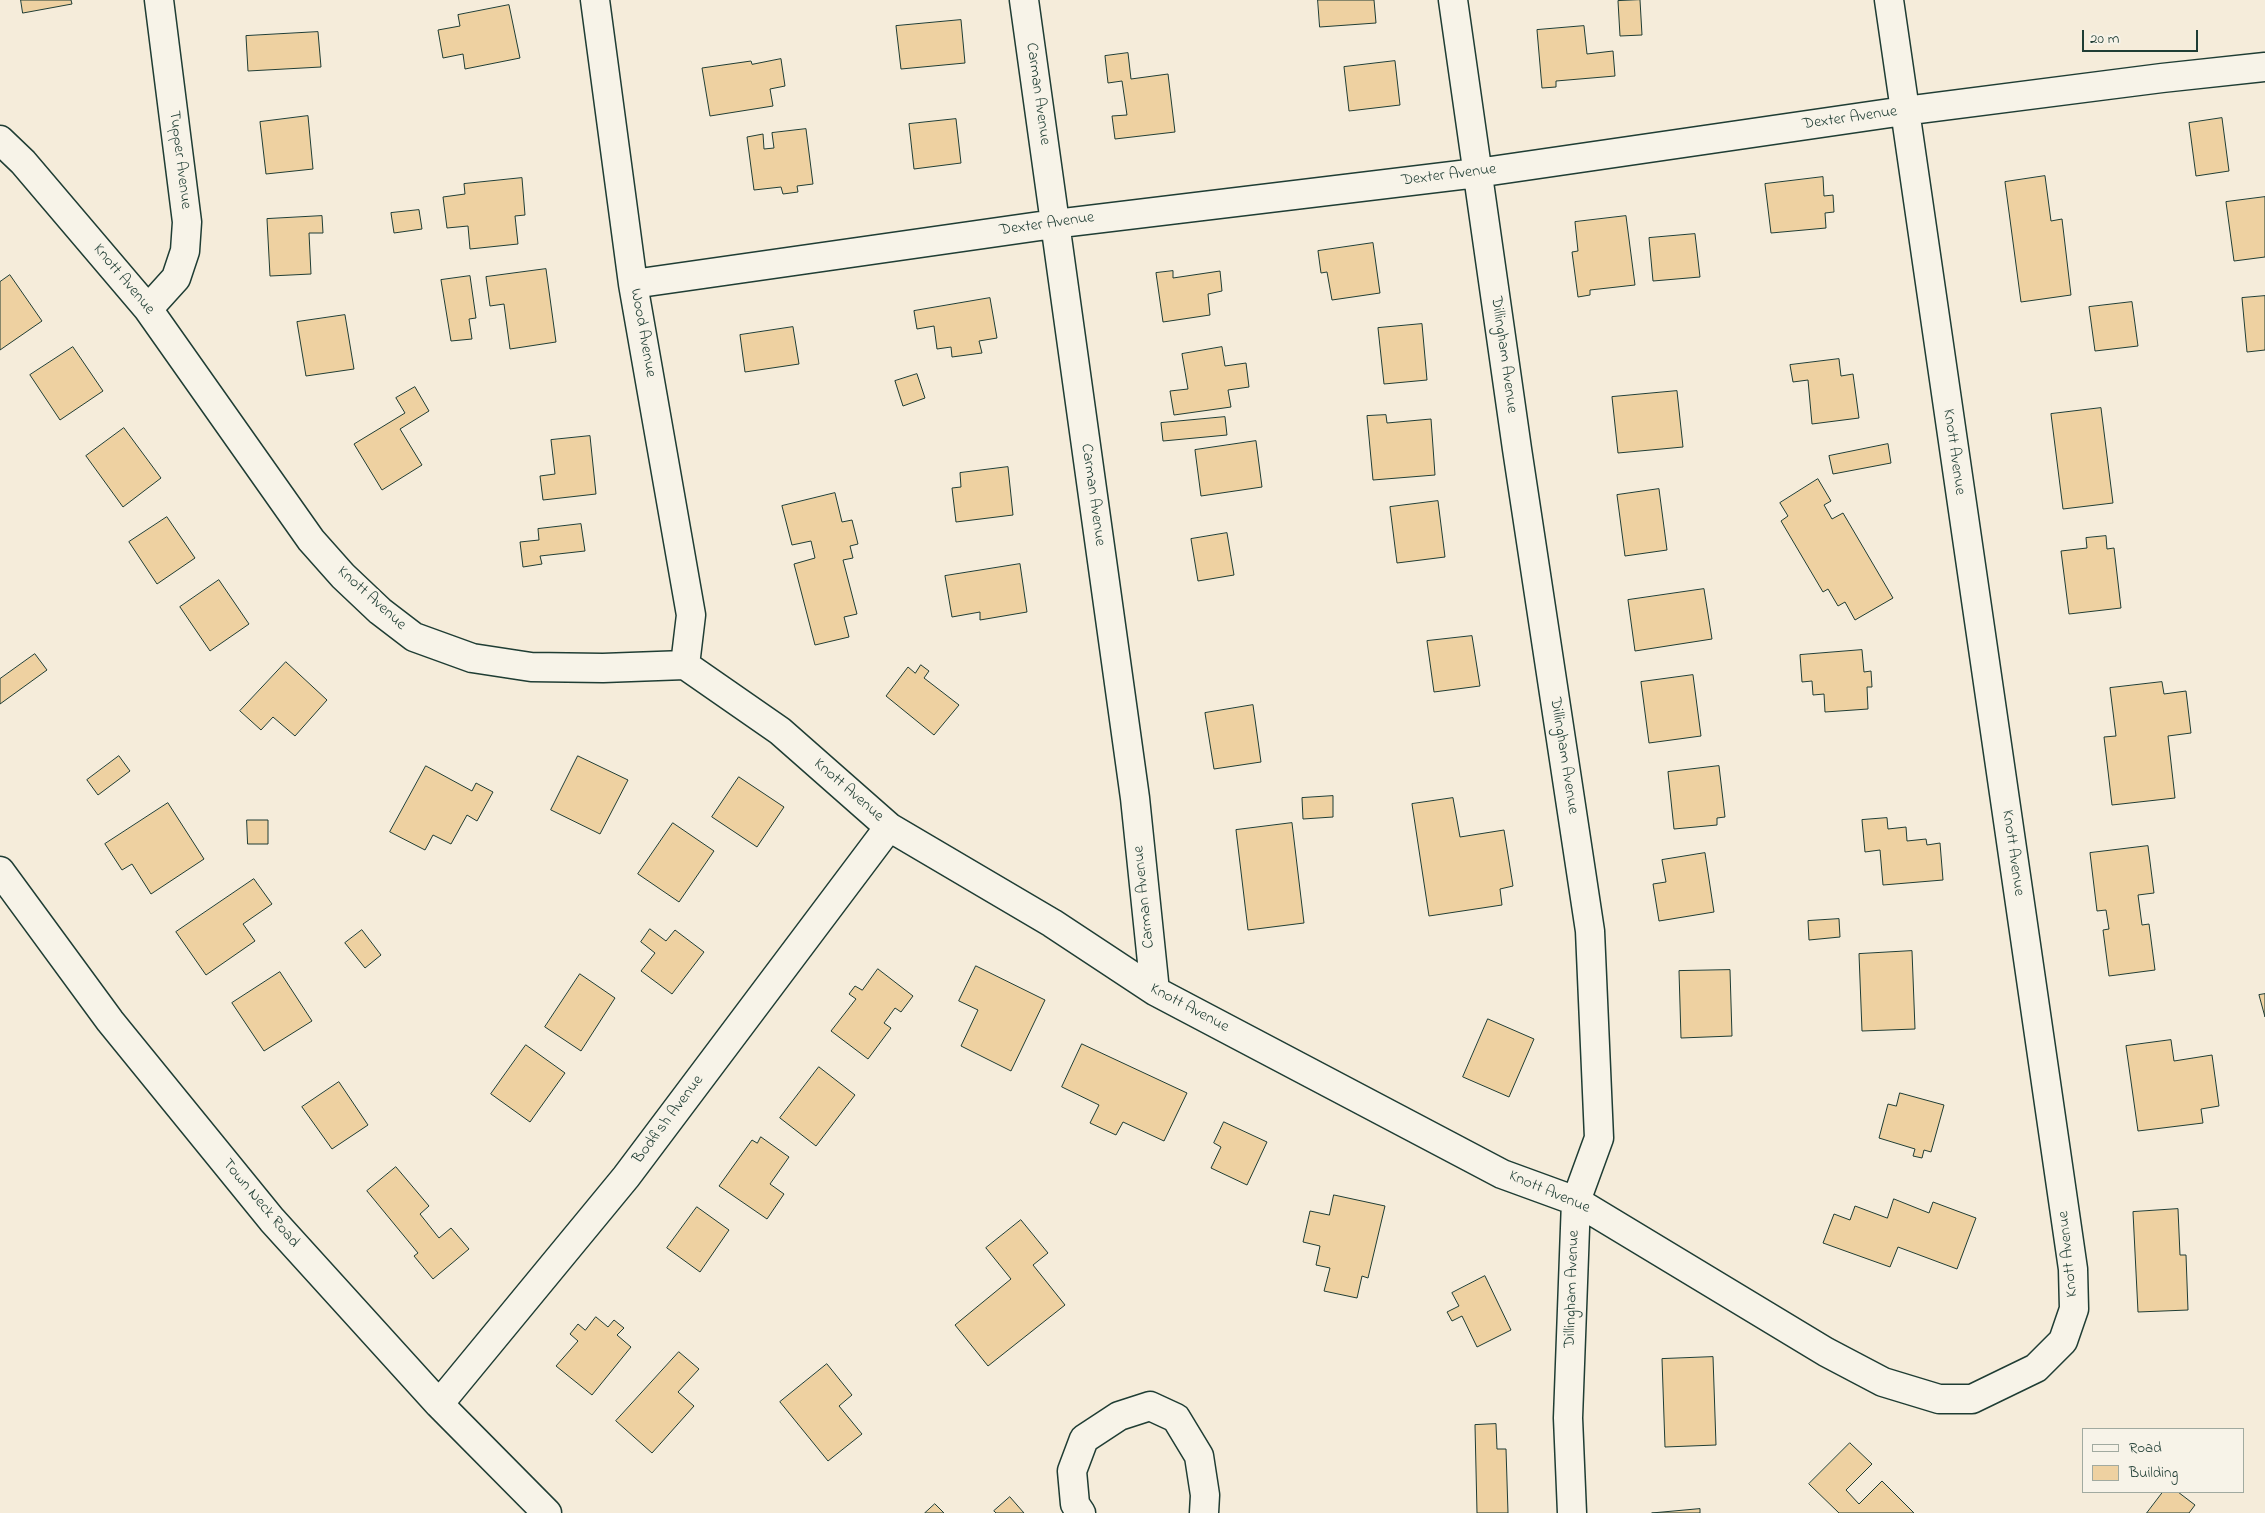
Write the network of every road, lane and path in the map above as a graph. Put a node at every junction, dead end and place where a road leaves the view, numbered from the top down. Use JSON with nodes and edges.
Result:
{"nodes":[{"id":1,"x":159,"y":0,"type":"edge"},
{"id":2,"x":595,"y":0,"type":"edge"},
{"id":3,"x":1024,"y":0,"type":"edge"},
{"id":4,"x":1453,"y":0,"type":"edge"},
{"id":5,"x":1888,"y":0,"type":"edge"},
{"id":6,"x":2265,"y":67,"type":"edge"},
{"id":7,"x":1904,"y":111,"type":"junction"},
{"id":8,"x":0,"y":140,"type":"edge"},
{"id":9,"x":1477,"y":173,"type":"junction"},
{"id":10,"x":1054,"y":224,"type":"junction"},
{"id":11,"x":634,"y":284,"type":"junction"},
{"id":12,"x":148,"y":309,"type":"junction"},
{"id":13,"x":685,"y":665,"type":"junction"},
{"id":14,"x":889,"y":827,"type":"junction"},
{"id":15,"x":0,"y":871,"type":"edge"},
{"id":16,"x":1155,"y":991,"type":"junction"},
{"id":17,"x":1576,"y":1201,"type":"junction"},
{"id":18,"x":439,"y":1404,"type":"junction"},
{"id":19,"x":547,"y":1513,"type":"edge"},
{"id":20,"x":1081,"y":1513,"type":"edge"},
{"id":21,"x":1204,"y":1513,"type":"edge"},
{"id":22,"x":1572,"y":1513,"type":"edge"}],
"edges":[{"from":1,"to":12,"type":"street","name":"Tupper Avenue"},
{"from":2,"to":11,"type":"street","name":"Wood Avenue"},
{"from":3,"to":10,"type":"street","name":"Carman Avenue"},
{"from":4,"to":9,"type":"street","name":"Dillingham Avenue"},
{"from":5,"to":7,"type":"street","name":"Knott Avenue"},
{"from":6,"to":7,"type":"street","name":"Dexter Avenue"},
{"from":7,"to":9,"type":"street","name":"Dexter Avenue"},
{"from":7,"to":17,"type":"street","name":"Knott Avenue"},
{"from":8,"to":12,"type":"street","name":"Knott Avenue"},
{"from":9,"to":10,"type":"street","name":"Dexter Avenue"},
{"from":9,"to":17,"type":"street","name":"Dillingham Avenue"},
{"from":10,"to":11,"type":"street","name":"Dexter Avenue"},
{"from":10,"to":16,"type":"street","name":"Carman Avenue"},
{"from":11,"to":13,"type":"street","name":"Wood Avenue"},
{"from":12,"to":13,"type":"street","name":"Knott Avenue"},
{"from":13,"to":14,"type":"street","name":"Knott Avenue"},
{"from":14,"to":16,"type":"street","name":"Knott Avenue"},
{"from":14,"to":18,"type":"street","name":"Bodfish Avenue"},
{"from":15,"to":18,"type":"street","name":"Town Neck Road"},
{"from":16,"to":17,"type":"street","name":"Knott Avenue"},
{"from":17,"to":22,"type":"street","name":"Dillingham Avenue"},
{"from":18,"to":19,"type":"street","name":"Town Neck Road"},
{"from":20,"to":21,"type":"street"}]}
